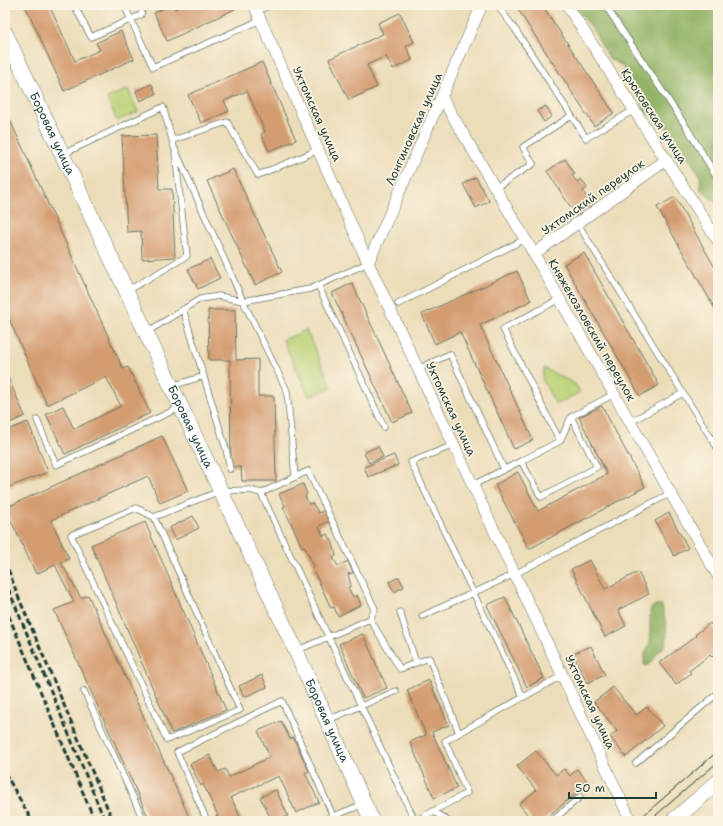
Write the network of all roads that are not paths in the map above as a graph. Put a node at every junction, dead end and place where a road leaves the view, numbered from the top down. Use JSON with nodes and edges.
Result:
{"nodes":[{"id":1,"x":74,"y":5,"type":"edge"},
{"id":2,"x":124,"y":5,"type":"edge"},
{"id":3,"x":143,"y":5,"type":"edge"},
{"id":4,"x":272,"y":5,"type":"edge"},
{"id":5,"x":482,"y":5,"type":"edge"},
{"id":6,"x":497,"y":5,"type":"edge"},
{"id":7,"x":567,"y":5,"type":"edge"},
{"id":8,"x":606,"y":5,"type":"edge"},
{"id":9,"x":257,"y":12,"type":"edge"},
{"id":10,"x":131,"y":20,"type":"junction"},
{"id":11,"x":5,"y":33,"type":"edge"},
{"id":12,"x":442,"y":98,"type":"junction"},
{"id":13,"x":634,"y":110,"type":"junction"},
{"id":14,"x":571,"y":116,"type":"junction"},
{"id":15,"x":172,"y":140,"type":"junction"},
{"id":16,"x":174,"y":147,"type":"junction"},
{"id":17,"x":318,"y":149,"type":"junction"},
{"id":18,"x":62,"y":154,"type":"junction"},
{"id":19,"x":666,"y":160,"type":"junction"},
{"id":20,"x":718,"y":179,"type":"edge"},
{"id":21,"x":495,"y":188,"type":"junction"},
{"id":22,"x":578,"y":224,"type":"junction"},
{"id":23,"x":525,"y":239,"type":"junction"},
{"id":24,"x":718,"y":241,"type":"edge"},
{"id":25,"x":534,"y":254,"type":"junction"},
{"id":26,"x":368,"y":263,"type":"junction"},
{"id":27,"x":318,"y":285,"type":"junction"},
{"id":28,"x":126,"y":291,"type":"junction"},
{"id":29,"x":560,"y":299,"type":"junction"},
{"id":30,"x":243,"y":301,"type":"junction"},
{"id":31,"x":398,"y":304,"type":"dead end"},
{"id":32,"x":183,"y":309,"type":"junction"},
{"id":33,"x":146,"y":333,"type":"junction"},
{"id":34,"x":418,"y":369,"type":"junction"},
{"id":35,"x":204,"y":376,"type":"junction"},
{"id":36,"x":171,"y":386,"type":"junction"},
{"id":37,"x":683,"y":393,"type":"junction"},
{"id":38,"x":614,"y":394,"type":"junction"},
{"id":39,"x":181,"y":407,"type":"junction"},
{"id":40,"x":571,"y":417,"type":"junction"},
{"id":41,"x":37,"y":420,"type":"dead end"},
{"id":42,"x":630,"y":422,"type":"junction"},
{"id":43,"x":384,"y":427,"type":"dead end"},
{"id":44,"x":560,"y":441,"type":"junction"},
{"id":45,"x":454,"y":445,"type":"junction"},
{"id":46,"x":718,"y":449,"type":"edge"},
{"id":47,"x":521,"y":461,"type":"junction"},
{"id":48,"x":230,"y":469,"type":"dead end"},
{"id":49,"x":504,"y":469,"type":"junction"},
{"id":50,"x":295,"y":476,"type":"junction"},
{"id":51,"x":473,"y":485,"type":"junction"},
{"id":52,"x":220,"y":491,"type":"junction"},
{"id":53,"x":261,"y":493,"type":"junction"},
{"id":54,"x":671,"y":493,"type":"junction"},
{"id":55,"x":154,"y":517,"type":"junction"},
{"id":56,"x":515,"y":574,"type":"junction"},
{"id":57,"x":718,"y":576,"type":"edge"},
{"id":58,"x":473,"y":592,"type":"junction"},
{"id":59,"x":400,"y":612,"type":"dead end"},
{"id":60,"x":422,"y":616,"type":"dead end"},
{"id":61,"x":370,"y":619,"type":"junction"},
{"id":62,"x":329,"y":637,"type":"junction"},
{"id":63,"x":296,"y":651,"type":"junction"},
{"id":64,"x":416,"y":663,"type":"junction"},
{"id":65,"x":563,"y":675,"type":"junction"},
{"id":66,"x":84,"y":691,"type":"dead end"},
{"id":67,"x":396,"y":691,"type":"dead end"},
{"id":68,"x":718,"y":693,"type":"edge"},
{"id":69,"x":523,"y":697,"type":"junction"},
{"id":70,"x":361,"y":706,"type":"junction"},
{"id":71,"x":327,"y":721,"type":"junction"},
{"id":72,"x":459,"y":733,"type":"junction"},
{"id":73,"x":636,"y":763,"type":"dead end"},
{"id":74,"x":718,"y":782,"type":"edge"},
{"id":75,"x":580,"y":798,"type":"dead end"},
{"id":76,"x":364,"y":804,"type":"junction"},
{"id":77,"x":433,"y":811,"type":"junction"},
{"id":78,"x":333,"y":816,"type":"junction"},
{"id":79,"x":680,"y":817,"type":"edge"},
{"id":80,"x":144,"y":821,"type":"edge"},
{"id":81,"x":207,"y":821,"type":"edge"},
{"id":82,"x":321,"y":821,"type":"edge"},
{"id":83,"x":372,"y":821,"type":"edge"},
{"id":84,"x":415,"y":821,"type":"edge"},
{"id":85,"x":448,"y":821,"type":"edge"},
{"id":86,"x":552,"y":821,"type":"edge"},
{"id":87,"x":631,"y":821,"type":"edge"}],
"edges":[{"from":1,"to":10,"type":"lane"},
{"from":2,"to":10,"type":"lane"},
{"from":3,"to":10,"type":"lane"},
{"from":4,"to":9,"type":"lane"},
{"from":5,"to":12,"type":"street","name":"Лонгиновская улица"},
{"from":6,"to":14,"type":"lane"},
{"from":7,"to":13,"type":"street","name":"Крюковская улица"},
{"from":8,"to":20,"type":"lane"},
{"from":9,"to":10,"type":"lane"},
{"from":9,"to":17,"type":"street","name":"Ухтомская улица"},
{"from":11,"to":18,"type":"street","name":"Боровая улица"},
{"from":12,"to":21,"type":"street","name":"Княжекозловский переулок"},
{"from":12,"to":26,"type":"street","name":"Лонгиновская улица"},
{"from":13,"to":14,"type":"lane"},
{"from":13,"to":19,"type":"street","name":"Крюковская улица"},
{"from":14,"to":21,"type":"lane"},
{"from":15,"to":16,"type":"lane"},
{"from":15,"to":17,"type":"lane"},
{"from":15,"to":18,"type":"lane"},
{"from":16,"to":28,"type":"lane"},
{"from":16,"to":30,"type":"lane"},
{"from":17,"to":26,"type":"street","name":"Ухтомская улица"},
{"from":18,"to":28,"type":"street","name":"Боровая улица"},
{"from":19,"to":22,"type":"street","name":"Ухтомский переулок"},
{"from":19,"to":24,"type":"street","name":"Крюковская улица"},
{"from":21,"to":23,"type":"street","name":"Княжекозловский переулок"},
{"from":22,"to":25,"type":"street","name":"Ухтомский переулок"},
{"from":22,"to":37,"type":"lane"},
{"from":23,"to":25,"type":"street","name":"Княжекозловский переулок"},
{"from":23,"to":31,"type":"lane"},
{"from":25,"to":29,"type":"street","name":"Княжекозловский переулок"},
{"from":26,"to":27,"type":"lane"},
{"from":26,"to":34,"type":"street","name":"Ухтомская улица"},
{"from":27,"to":30,"type":"lane"},
{"from":27,"to":43,"type":"lane"},
{"from":28,"to":33,"type":"street","name":"Боровая улица"},
{"from":29,"to":38,"type":"street","name":"Княжекозловский переулок"},
{"from":29,"to":44,"type":"lane"},
{"from":30,"to":32,"type":"lane"},
{"from":30,"to":50,"type":"lane"},
{"from":32,"to":33,"type":"lane"},
{"from":32,"to":35,"type":"lane"},
{"from":33,"to":36,"type":"street","name":"Боровая улица"},
{"from":34,"to":45,"type":"street","name":"Ухтомская улица"},
{"from":34,"to":49,"type":"lane"},
{"from":35,"to":36,"type":"lane"},
{"from":35,"to":48,"type":"lane"},
{"from":36,"to":39,"type":"street","name":"Боровая улица"},
{"from":37,"to":42,"type":"lane"},
{"from":37,"to":46,"type":"lane"},
{"from":38,"to":40,"type":"lane"},
{"from":38,"to":42,"type":"street","name":"Княжекозловский переулок"},
{"from":39,"to":41,"type":"lane"},
{"from":39,"to":52,"type":"street","name":"Боровая улица"},
{"from":40,"to":44,"type":"lane"},
{"from":40,"to":47,"type":"lane"},
{"from":42,"to":54,"type":"street","name":"Княжекозловский переулок"},
{"from":44,"to":47,"type":"lane"},
{"from":45,"to":51,"type":"street","name":"Ухтомская улица"},
{"from":45,"to":58,"type":"lane"},
{"from":47,"to":49,"type":"lane"},
{"from":49,"to":51,"type":"lane"},
{"from":50,"to":53,"type":"lane"},
{"from":50,"to":61,"type":"lane"},
{"from":51,"to":56,"type":"street","name":"Ухтомская улица"},
{"from":52,"to":53,"type":"lane"},
{"from":52,"to":55,"type":"lane"},
{"from":52,"to":63,"type":"street","name":"Боровая улица"},
{"from":53,"to":62,"type":"lane"},
{"from":54,"to":56,"type":"lane"},
{"from":54,"to":57,"type":"street","name":"Княжекозловский переулок"},
{"from":55,"to":55,"type":"lane"},
{"from":56,"to":58,"type":"lane"},
{"from":56,"to":65,"type":"street","name":"Ухтомская улица"},
{"from":58,"to":60,"type":"lane"},
{"from":58,"to":69,"type":"lane"},
{"from":59,"to":64,"type":"lane"},
{"from":61,"to":62,"type":"lane"},
{"from":61,"to":64,"type":"lane"},
{"from":62,"to":63,"type":"lane"},
{"from":62,"to":70,"type":"lane"},
{"from":63,"to":71,"type":"street","name":"Боровая улица"},
{"from":64,"to":72,"type":"lane"},
{"from":65,"to":69,"type":"lane"},
{"from":65,"to":87,"type":"street","name":"Ухтомская улица"},
{"from":66,"to":80,"type":"lane"},
{"from":67,"to":70,"type":"lane"},
{"from":68,"to":73,"type":"lane"},
{"from":69,"to":72,"type":"lane"},
{"from":70,"to":71,"type":"lane"},
{"from":70,"to":84,"type":"lane"},
{"from":71,"to":76,"type":"street","name":"Боровая улица"},
{"from":72,"to":77,"type":"lane"},
{"from":74,"to":79,"type":"street"},
{"from":75,"to":86,"type":"lane"},
{"from":76,"to":78,"type":"lane"},
{"from":76,"to":83,"type":"street","name":"Боровая улица"},
{"from":77,"to":84,"type":"lane"},
{"from":77,"to":85,"type":"lane"},
{"from":78,"to":81,"type":"lane"},
{"from":78,"to":82,"type":"lane"}]}
